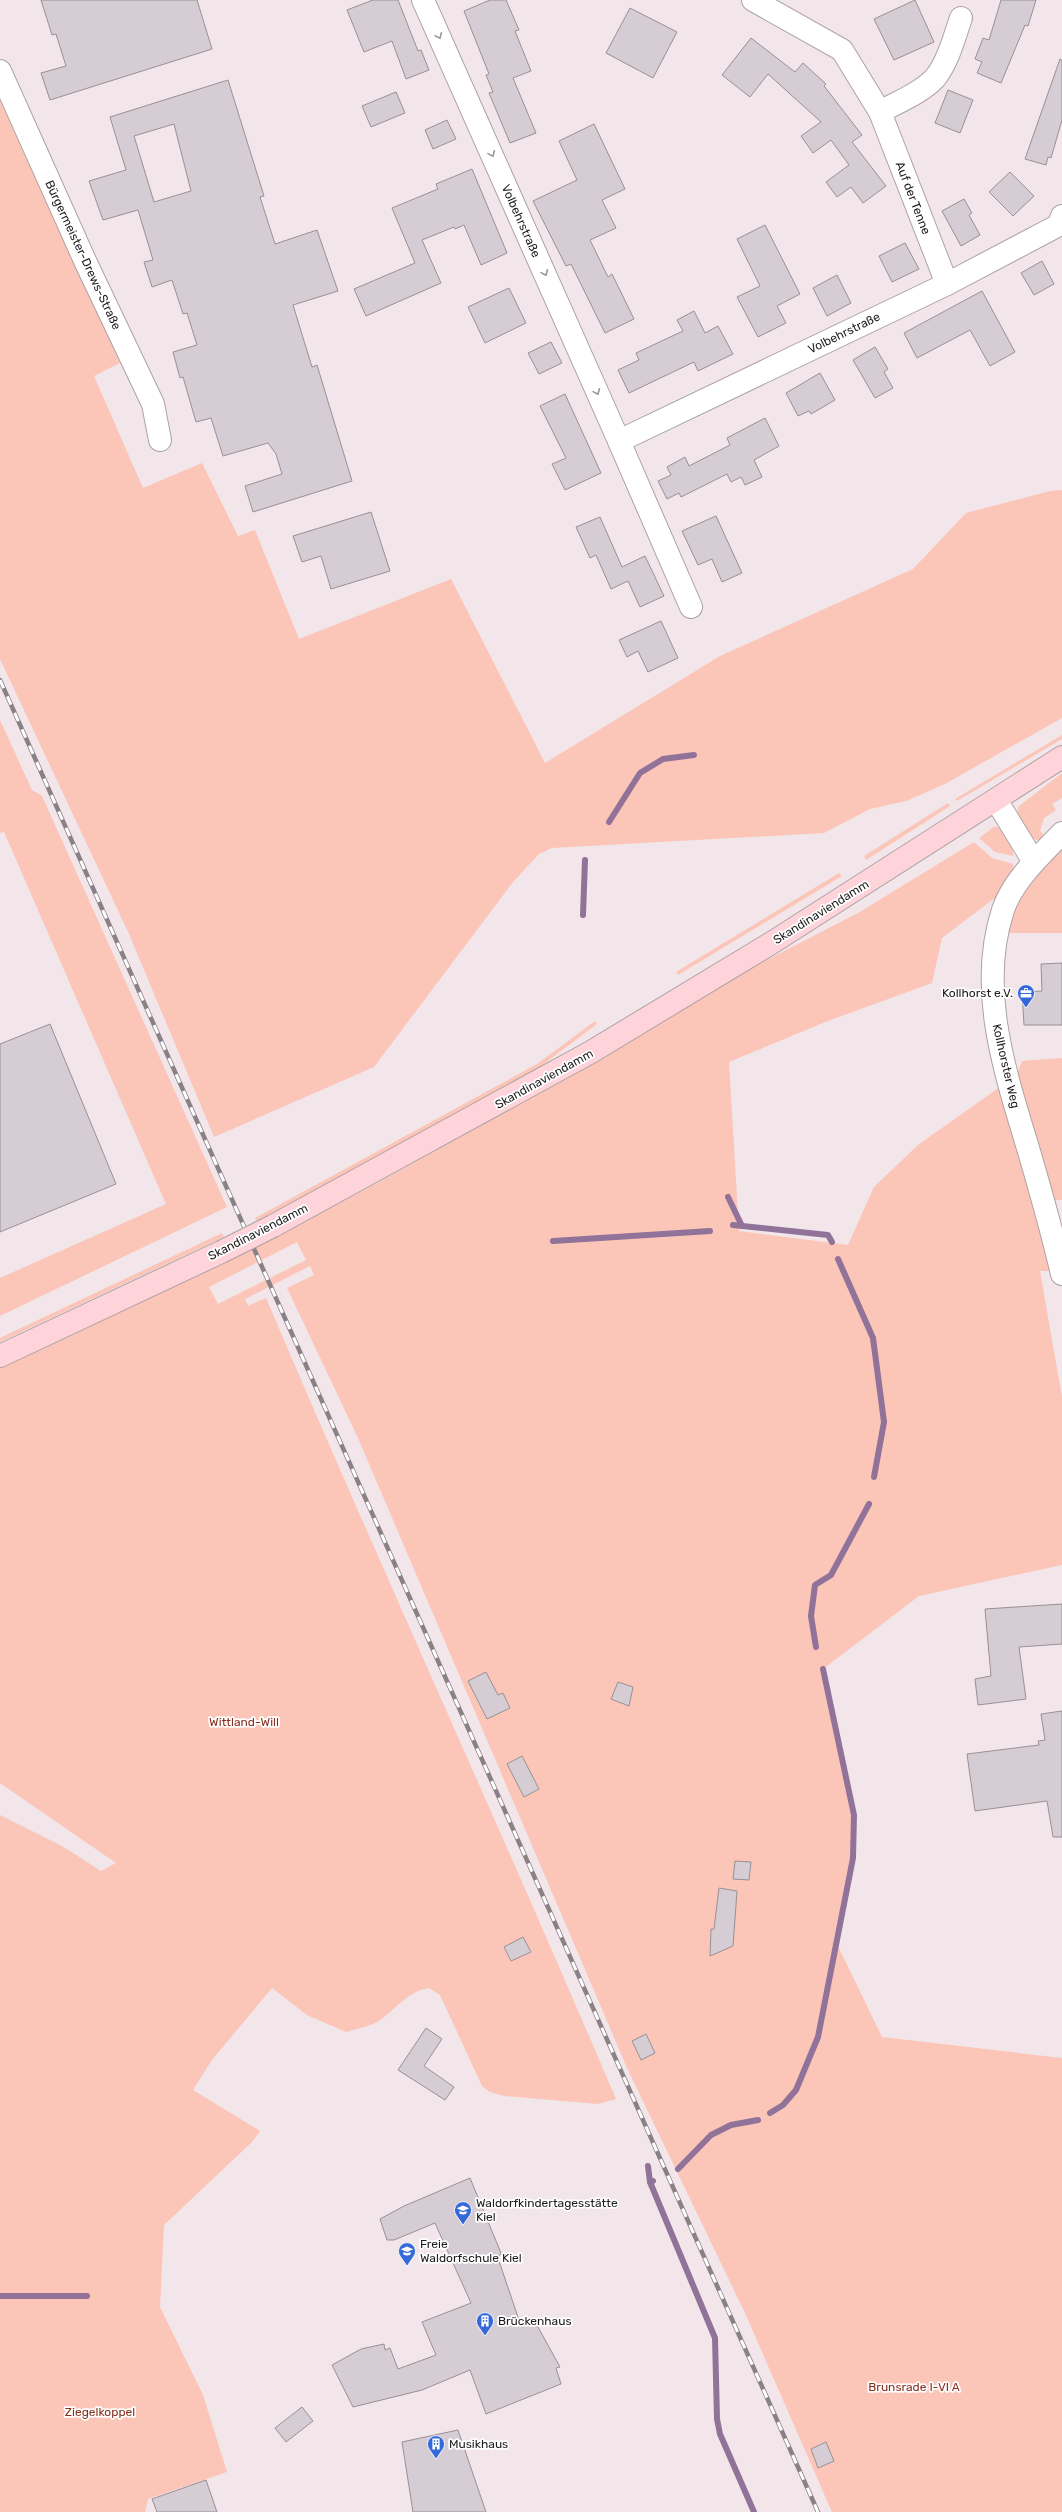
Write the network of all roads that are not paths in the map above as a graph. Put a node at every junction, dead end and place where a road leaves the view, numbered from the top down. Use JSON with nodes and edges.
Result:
{"nodes":[{"id":1,"x":423,"y":0,"type":"edge"},
{"id":2,"x":753,"y":0,"type":"edge"},
{"id":3,"x":961,"y":18,"type":"dead end"},
{"id":4,"x":0,"y":70,"type":"edge"},
{"id":5,"x":880,"y":112,"type":"junction"},
{"id":6,"x":1062,"y":216,"type":"edge"},
{"id":7,"x":946,"y":284,"type":"junction"},
{"id":8,"x":160,"y":440,"type":"dead end"},
{"id":9,"x":619,"y":441,"type":"junction"},
{"id":10,"x":691,"y":607,"type":"dead end"},
{"id":11,"x":1062,"y":757,"type":"edge"},
{"id":12,"x":996,"y":800,"type":"junction"},
{"id":13,"x":1062,"y":833,"type":"edge"},
{"id":14,"x":1034,"y":862,"type":"junction"},
{"id":15,"x":1062,"y":1274,"type":"edge"},
{"id":16,"x":0,"y":1356,"type":"edge"}],
"edges":[{"from":1,"to":9,"type":"street","name":"Volbehrstraße","one_way":true},
{"from":2,"to":5,"type":"street","name":"Auf der Tenne"},
{"from":3,"to":5,"type":"street"},
{"from":4,"to":8,"type":"street","name":"Bürgermeister-Drews-Straße"},
{"from":5,"to":7,"type":"street","name":"Auf der Tenne"},
{"from":6,"to":7,"type":"street","name":"Volbehrstraße"},
{"from":7,"to":9,"type":"street","name":"Volbehrstraße"},
{"from":9,"to":10,"type":"street","name":"Volbehrstraße"},
{"from":11,"to":12,"type":"main road","name":"Skandinaviendamm"},
{"from":12,"to":14,"type":"street"},
{"from":12,"to":16,"type":"main road","name":"Skandinaviendamm","bridge":true},
{"from":13,"to":14,"type":"street","name":"Kollhorster Weg"},
{"from":14,"to":15,"type":"street","name":"Kollhorster Weg"}]}
